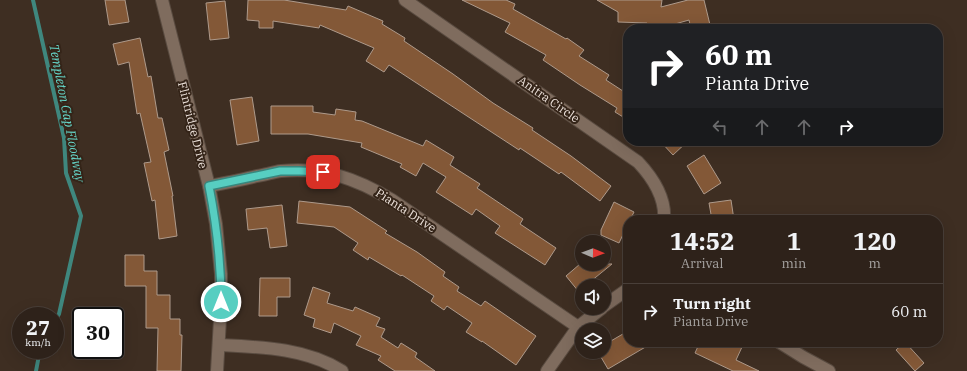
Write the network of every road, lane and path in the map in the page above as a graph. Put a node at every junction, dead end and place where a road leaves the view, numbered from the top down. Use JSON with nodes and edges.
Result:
{"nodes":[{"id":1,"x":162,"y":0,"type":"edge"},
{"id":2,"x":405,"y":0,"type":"edge"},
{"id":3,"x":209,"y":186,"type":"junction"},
{"id":4,"x":664,"y":215,"type":"edge"},
{"id":5,"x":623,"y":293,"type":"edge"},
{"id":6,"x":611,"y":301,"type":"edge"},
{"id":7,"x":591,"y":315,"type":"edge"},
{"id":8,"x":582,"y":323,"type":"edge"},
{"id":9,"x":575,"y":325,"type":"edge"},
{"id":10,"x":575,"y":331,"type":"edge"},
{"id":11,"x":219,"y":345,"type":"junction"},
{"id":12,"x":786,"y":347,"type":"edge"},
{"id":13,"x":217,"y":371,"type":"edge"},
{"id":14,"x":342,"y":371,"type":"edge"},
{"id":15,"x":548,"y":371,"type":"edge"},
{"id":16,"x":829,"y":371,"type":"edge"}],
"edges":[{"from":1,"to":3,"type":"street","name":"Flintridge Drive"},
{"from":2,"to":4,"type":"street","name":"Anitra Circle"},
{"from":3,"to":9,"type":"street","name":"Pianta Drive"},
{"from":3,"to":11,"type":"street","name":"Flintridge Drive"},
{"from":5,"to":6,"type":"street"},
{"from":7,"to":8,"type":"street"},
{"from":10,"to":15,"type":"street"},
{"from":11,"to":13,"type":"street","name":"Flintridge Drive"},
{"from":11,"to":14,"type":"street"},
{"from":12,"to":16,"type":"street"}]}
